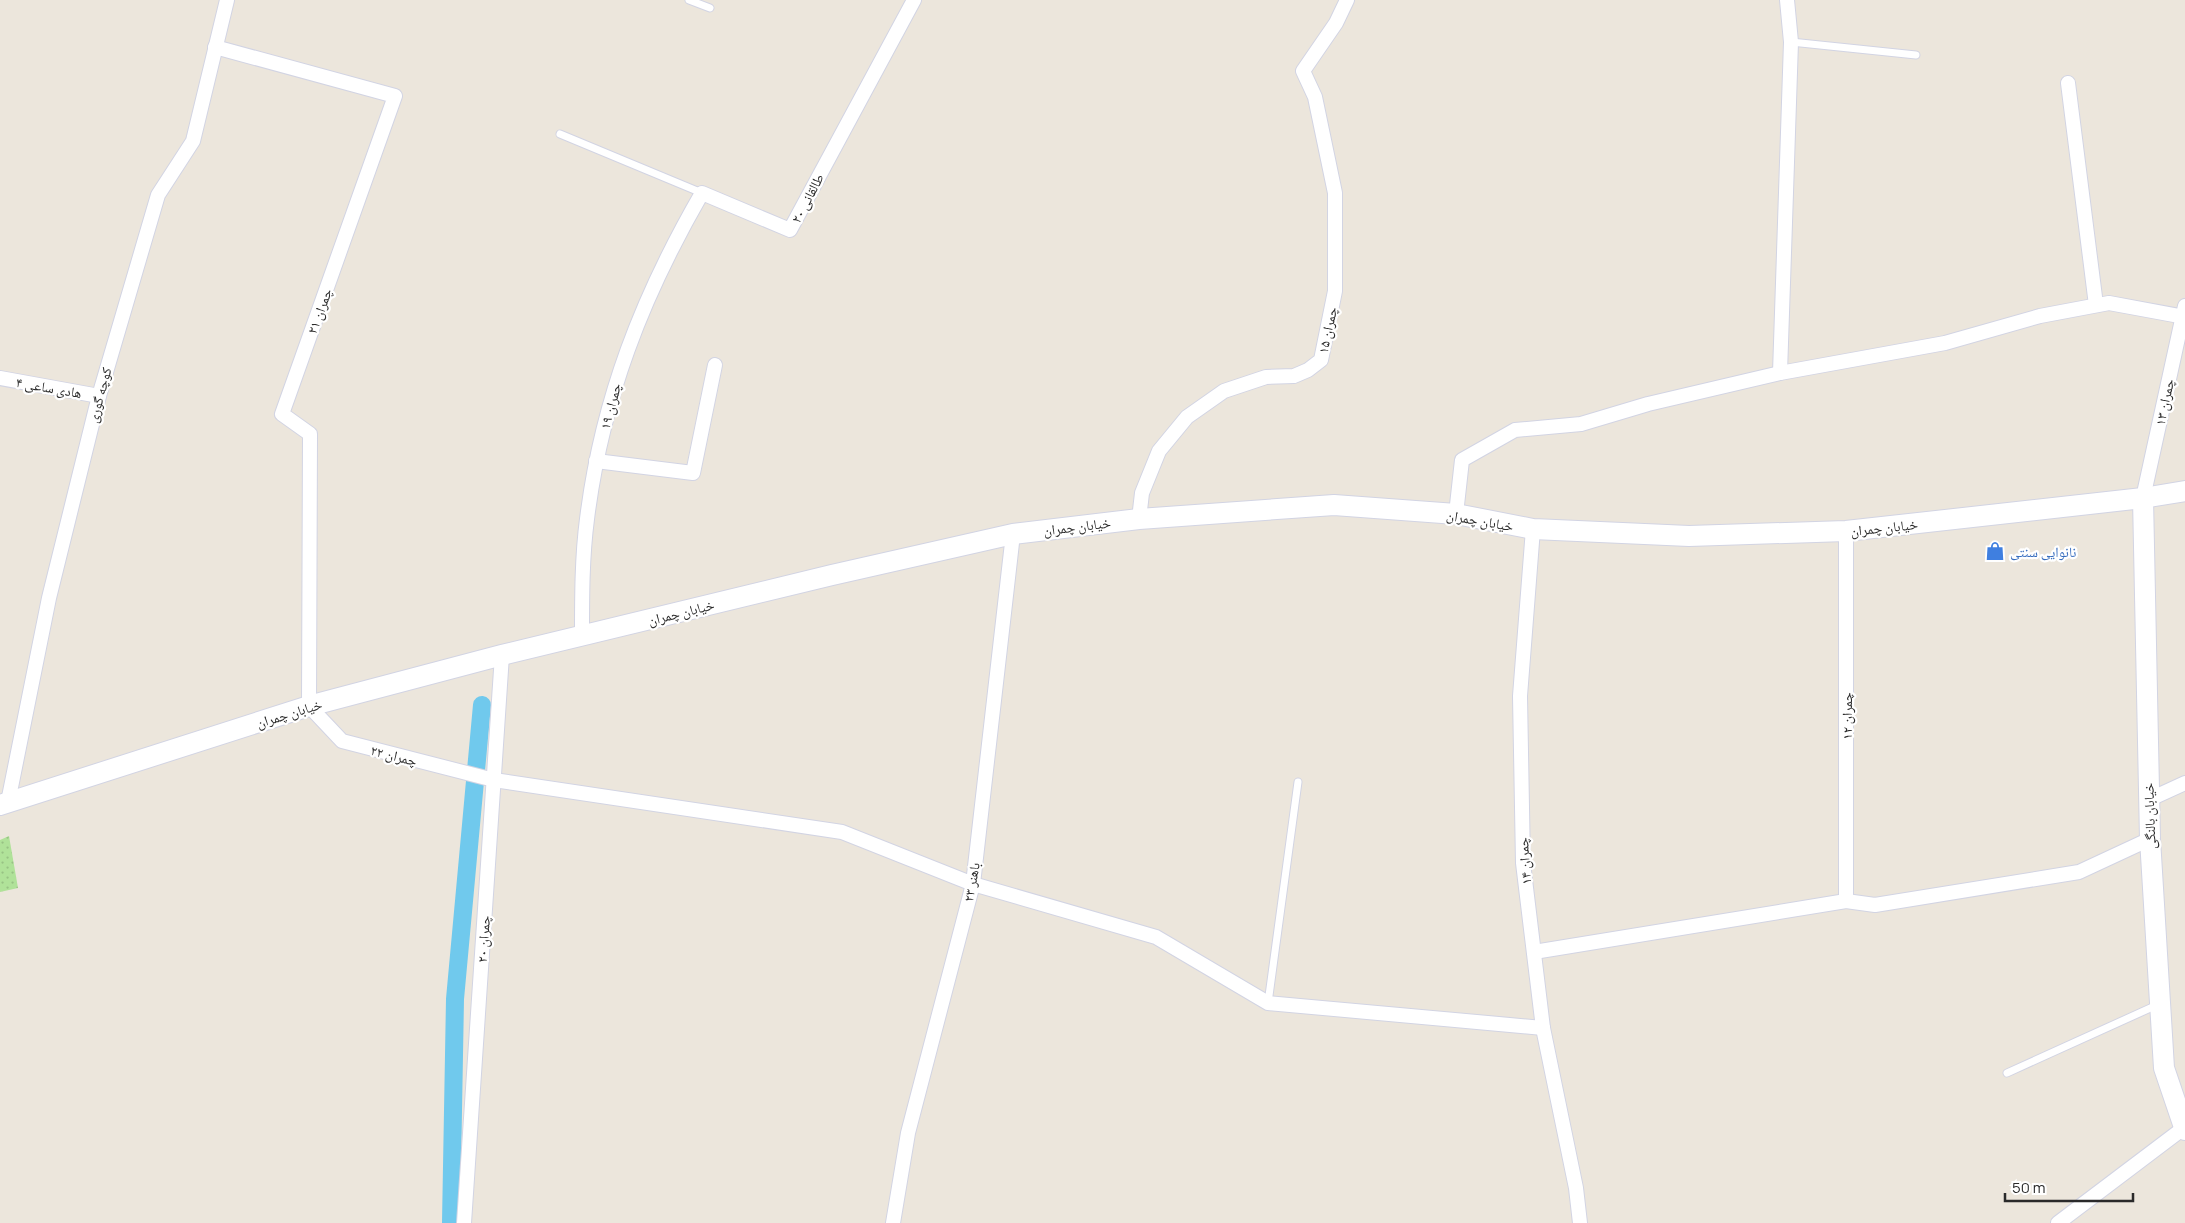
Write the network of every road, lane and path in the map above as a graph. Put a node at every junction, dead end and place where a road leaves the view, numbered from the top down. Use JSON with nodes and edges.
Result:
{"nodes":[{"id":1,"x":227,"y":0,"type":"edge"},
{"id":2,"x":689,"y":0,"type":"edge"},
{"id":3,"x":914,"y":0,"type":"edge"},
{"id":4,"x":1347,"y":0,"type":"edge"},
{"id":5,"x":1787,"y":0,"type":"edge"},
{"id":6,"x":710,"y":8,"type":"dead end"},
{"id":7,"x":1791,"y":42,"type":"junction"},
{"id":8,"x":216,"y":47,"type":"junction"},
{"id":9,"x":1916,"y":56,"type":"dead end"},
{"id":10,"x":2068,"y":83,"type":"dead end"},
{"id":11,"x":560,"y":134,"type":"dead end"},
{"id":12,"x":702,"y":193,"type":"junction"},
{"id":13,"x":2096,"y":305,"type":"junction"},
{"id":14,"x":2184,"y":313,"type":"edge"},
{"id":15,"x":715,"y":366,"type":"dead end"},
{"id":16,"x":1780,"y":373,"type":"junction"},
{"id":17,"x":0,"y":378,"type":"edge"},
{"id":18,"x":99,"y":396,"type":"junction"},
{"id":19,"x":596,"y":461,"type":"junction"},
{"id":20,"x":2185,"y":491,"type":"edge"},
{"id":21,"x":2143,"y":498,"type":"junction"},
{"id":22,"x":1456,"y":514,"type":"junction"},
{"id":23,"x":1139,"y":519,"type":"junction"},
{"id":24,"x":1533,"y":530,"type":"junction"},
{"id":25,"x":1846,"y":531,"type":"junction"},
{"id":26,"x":1013,"y":534,"type":"junction"},
{"id":27,"x":582,"y":636,"type":"junction"},
{"id":28,"x":502,"y":655,"type":"junction"},
{"id":29,"x":309,"y":706,"type":"junction"},
{"id":30,"x":494,"y":780,"type":"junction"},
{"id":31,"x":1298,"y":782,"type":"dead end"},
{"id":32,"x":2185,"y":783,"type":"edge"},
{"id":33,"x":2148,"y":800,"type":"junction"},
{"id":34,"x":4,"y":804,"type":"edge"},
{"id":35,"x":2150,"y":838,"type":"junction"},
{"id":36,"x":973,"y":884,"type":"junction"},
{"id":37,"x":1846,"y":901,"type":"junction"},
{"id":38,"x":1534,"y":952,"type":"junction"},
{"id":39,"x":1268,"y":1002,"type":"junction"},
{"id":40,"x":2160,"y":1004,"type":"junction"},
{"id":41,"x":1543,"y":1028,"type":"junction"},
{"id":42,"x":2007,"y":1073,"type":"dead end"},
{"id":43,"x":2184,"y":1129,"type":"edge"},
{"id":44,"x":464,"y":1223,"type":"edge"},
{"id":45,"x":893,"y":1223,"type":"edge"},
{"id":46,"x":1580,"y":1223,"type":"edge"},
{"id":47,"x":2058,"y":1223,"type":"edge"}],
"edges":[{"from":1,"to":8,"type":"street","name":"کوچه گوری"},
{"from":2,"to":6,"type":"lane"},
{"from":3,"to":12,"type":"street","name":"طالقانی ۲۰"},
{"from":4,"to":23,"type":"street","name":"چمران ۱۵"},
{"from":5,"to":7,"type":"street"},
{"from":7,"to":9,"type":"lane"},
{"from":7,"to":16,"type":"street"},
{"from":8,"to":18,"type":"street","name":"کوچه گوری"},
{"from":8,"to":29,"type":"street","name":"چمران ۲۱"},
{"from":10,"to":13,"type":"street"},
{"from":11,"to":12,"type":"lane","name":"طالقانی ۲۰"},
{"from":12,"to":19,"type":"street","name":"چمران ۱۹"},
{"from":13,"to":14,"type":"street"},
{"from":13,"to":16,"type":"street"},
{"from":14,"to":21,"type":"street","name":"چمران ۱۳"},
{"from":15,"to":19,"type":"street"},
{"from":16,"to":22,"type":"street"},
{"from":17,"to":18,"type":"street","name":"هادی ساعی ۴"},
{"from":18,"to":34,"type":"street","name":"کوچه گوری"},
{"from":19,"to":27,"type":"street","name":"چمران ۱۹"},
{"from":20,"to":21,"type":"main road","name":"خیابان چمران"},
{"from":21,"to":25,"type":"main road","name":"خیابان چمران"},
{"from":21,"to":33,"type":"main road","name":"خیابان بالنگی"},
{"from":22,"to":23,"type":"main road","name":"خیابان چمران"},
{"from":22,"to":24,"type":"main road","name":"خیابان چمران"},
{"from":23,"to":26,"type":"main road","name":"خیابان چمران"},
{"from":24,"to":25,"type":"main road","name":"خیابان چمران"},
{"from":24,"to":38,"type":"street","name":"چمران ۱۴"},
{"from":25,"to":37,"type":"street","name":"چمران ۱۲"},
{"from":26,"to":27,"type":"main road","name":"خیابان چمران"},
{"from":26,"to":36,"type":"street","name":"باهنر ۲۳"},
{"from":27,"to":28,"type":"main road","name":"خیابان چمران"},
{"from":28,"to":29,"type":"main road","name":"خیابان چمران"},
{"from":28,"to":30,"type":"street","name":"چمران ۲۰"},
{"from":29,"to":30,"type":"street","name":"چمران ۲۲"},
{"from":29,"to":34,"type":"main road","name":"خیابان چمران"},
{"from":30,"to":36,"type":"street","name":"چمران ۲۲"},
{"from":30,"to":44,"type":"street","name":"چمران ۲۰"},
{"from":31,"to":39,"type":"lane"},
{"from":32,"to":33,"type":"street"},
{"from":33,"to":35,"type":"main road","name":"خیابان بالنگی"},
{"from":35,"to":37,"type":"street"},
{"from":35,"to":40,"type":"main road","name":"خیابان بالنگی"},
{"from":36,"to":39,"type":"street","name":"چمران ۲۲"},
{"from":36,"to":45,"type":"street","name":"باهنر ۲۳"},
{"from":37,"to":38,"type":"street"},
{"from":38,"to":41,"type":"street","name":"چمران ۱۴"},
{"from":39,"to":41,"type":"street"},
{"from":40,"to":42,"type":"lane"},
{"from":40,"to":43,"type":"main road","name":"خیابان بالنگی"},
{"from":41,"to":46,"type":"street","name":"چمران ۱۴"},
{"from":43,"to":47,"type":"street"}]}
